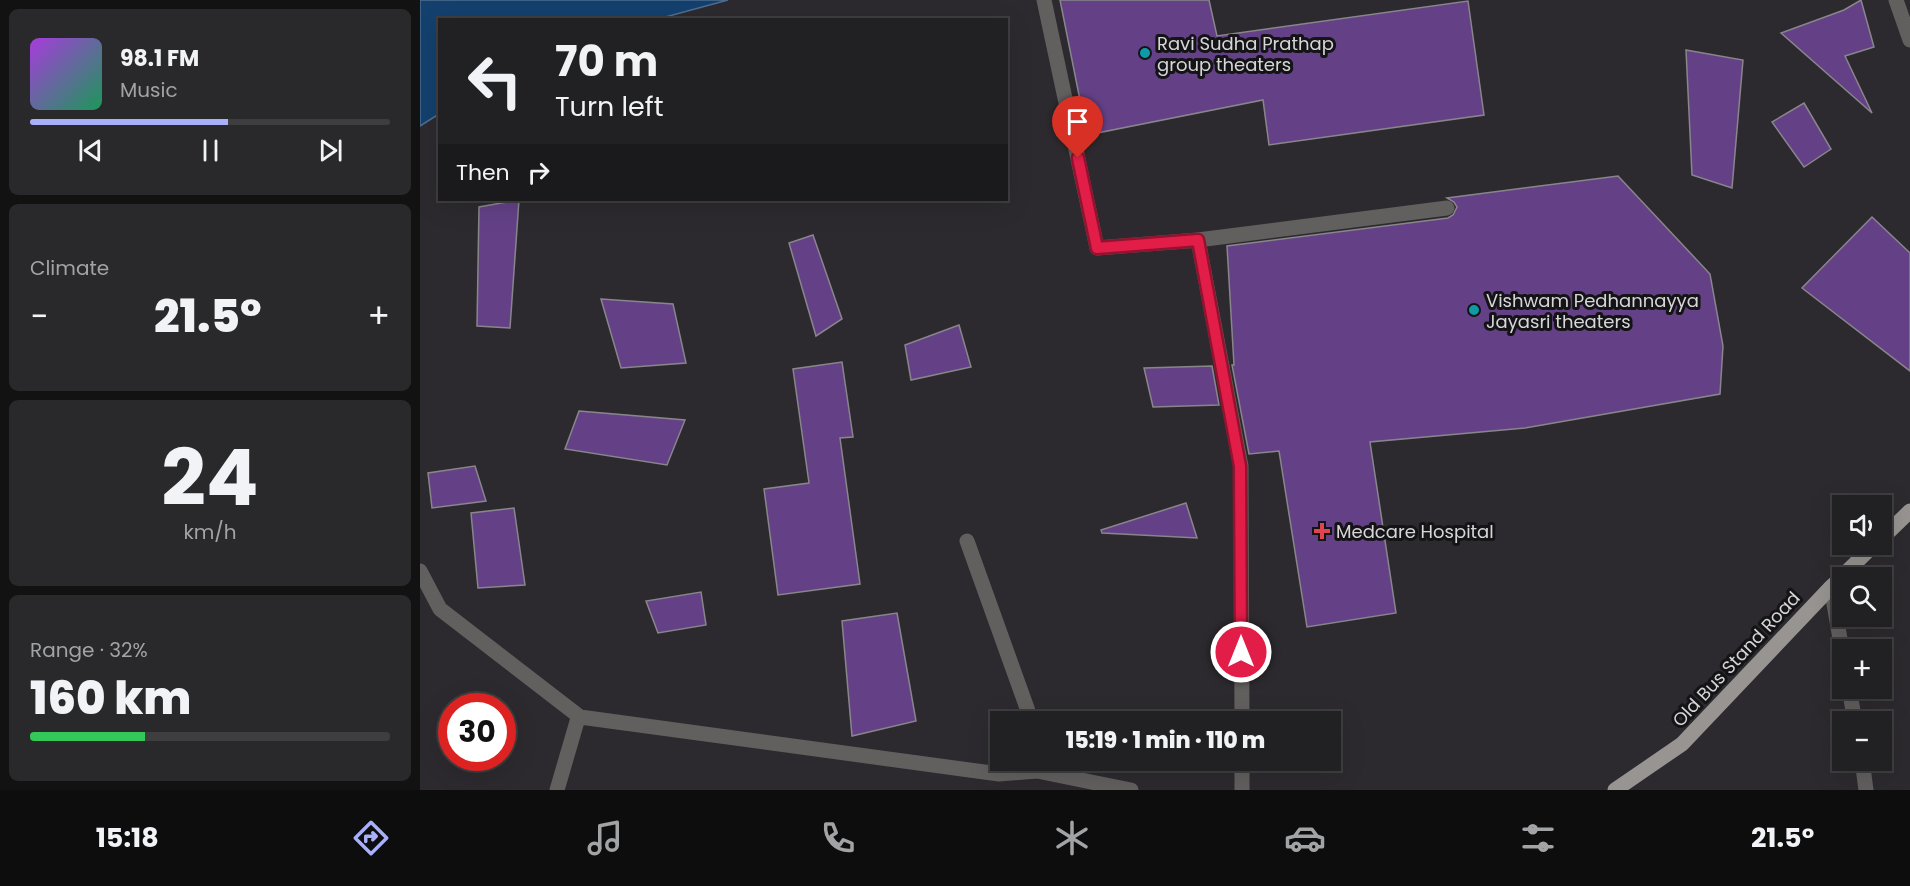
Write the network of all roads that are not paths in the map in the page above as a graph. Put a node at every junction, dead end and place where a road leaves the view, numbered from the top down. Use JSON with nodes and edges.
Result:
{"nodes":[{"id":1,"x":1044,"y":0,"type":"edge"},
{"id":2,"x":1896,"y":0,"type":"edge"},
{"id":3,"x":1910,"y":40,"type":"edge"},
{"id":4,"x":1447,"y":208,"type":"dead end"},
{"id":5,"x":1198,"y":240,"type":"junction"},
{"id":6,"x":1910,"y":511,"type":"edge"},
{"id":7,"x":1892,"y":528,"type":"edge"},
{"id":8,"x":967,"y":541,"type":"dead end"},
{"id":9,"x":1864,"y":555,"type":"edge"},
{"id":10,"x":420,"y":571,"type":"edge"},
{"id":11,"x":1831,"y":587,"type":"junction"},
{"id":12,"x":1840,"y":639,"type":"edge"},
{"id":13,"x":1028,"y":711,"type":"edge"},
{"id":14,"x":1242,"y":711,"type":"edge"},
{"id":15,"x":580,"y":717,"type":"junction"},
{"id":16,"x":1014,"y":771,"type":"edge"},
{"id":17,"x":1057,"y":771,"type":"edge"},
{"id":18,"x":1242,"y":771,"type":"edge"},
{"id":19,"x":1863,"y":771,"type":"edge"},
{"id":20,"x":558,"y":790,"type":"edge"},
{"id":21,"x":1131,"y":790,"type":"edge"},
{"id":22,"x":1242,"y":790,"type":"edge"},
{"id":23,"x":1615,"y":790,"type":"edge"},
{"id":24,"x":1866,"y":790,"type":"edge"}],
"edges":[{"from":1,"to":5,"type":"street"},
{"from":2,"to":3,"type":"street"},
{"from":4,"to":5,"type":"street"},
{"from":5,"to":14,"type":"street"},
{"from":6,"to":7,"type":"main road"},
{"from":8,"to":13,"type":"street"},
{"from":9,"to":11,"type":"main road","name":"Old Bus Stand Road"},
{"from":10,"to":15,"type":"street"},
{"from":11,"to":12,"type":"street"},
{"from":11,"to":23,"type":"main road","name":"Old Bus Stand Road"},
{"from":15,"to":16,"type":"street"},
{"from":15,"to":20,"type":"street"},
{"from":17,"to":21,"type":"street"},
{"from":18,"to":22,"type":"street"},
{"from":19,"to":24,"type":"street"}]}
